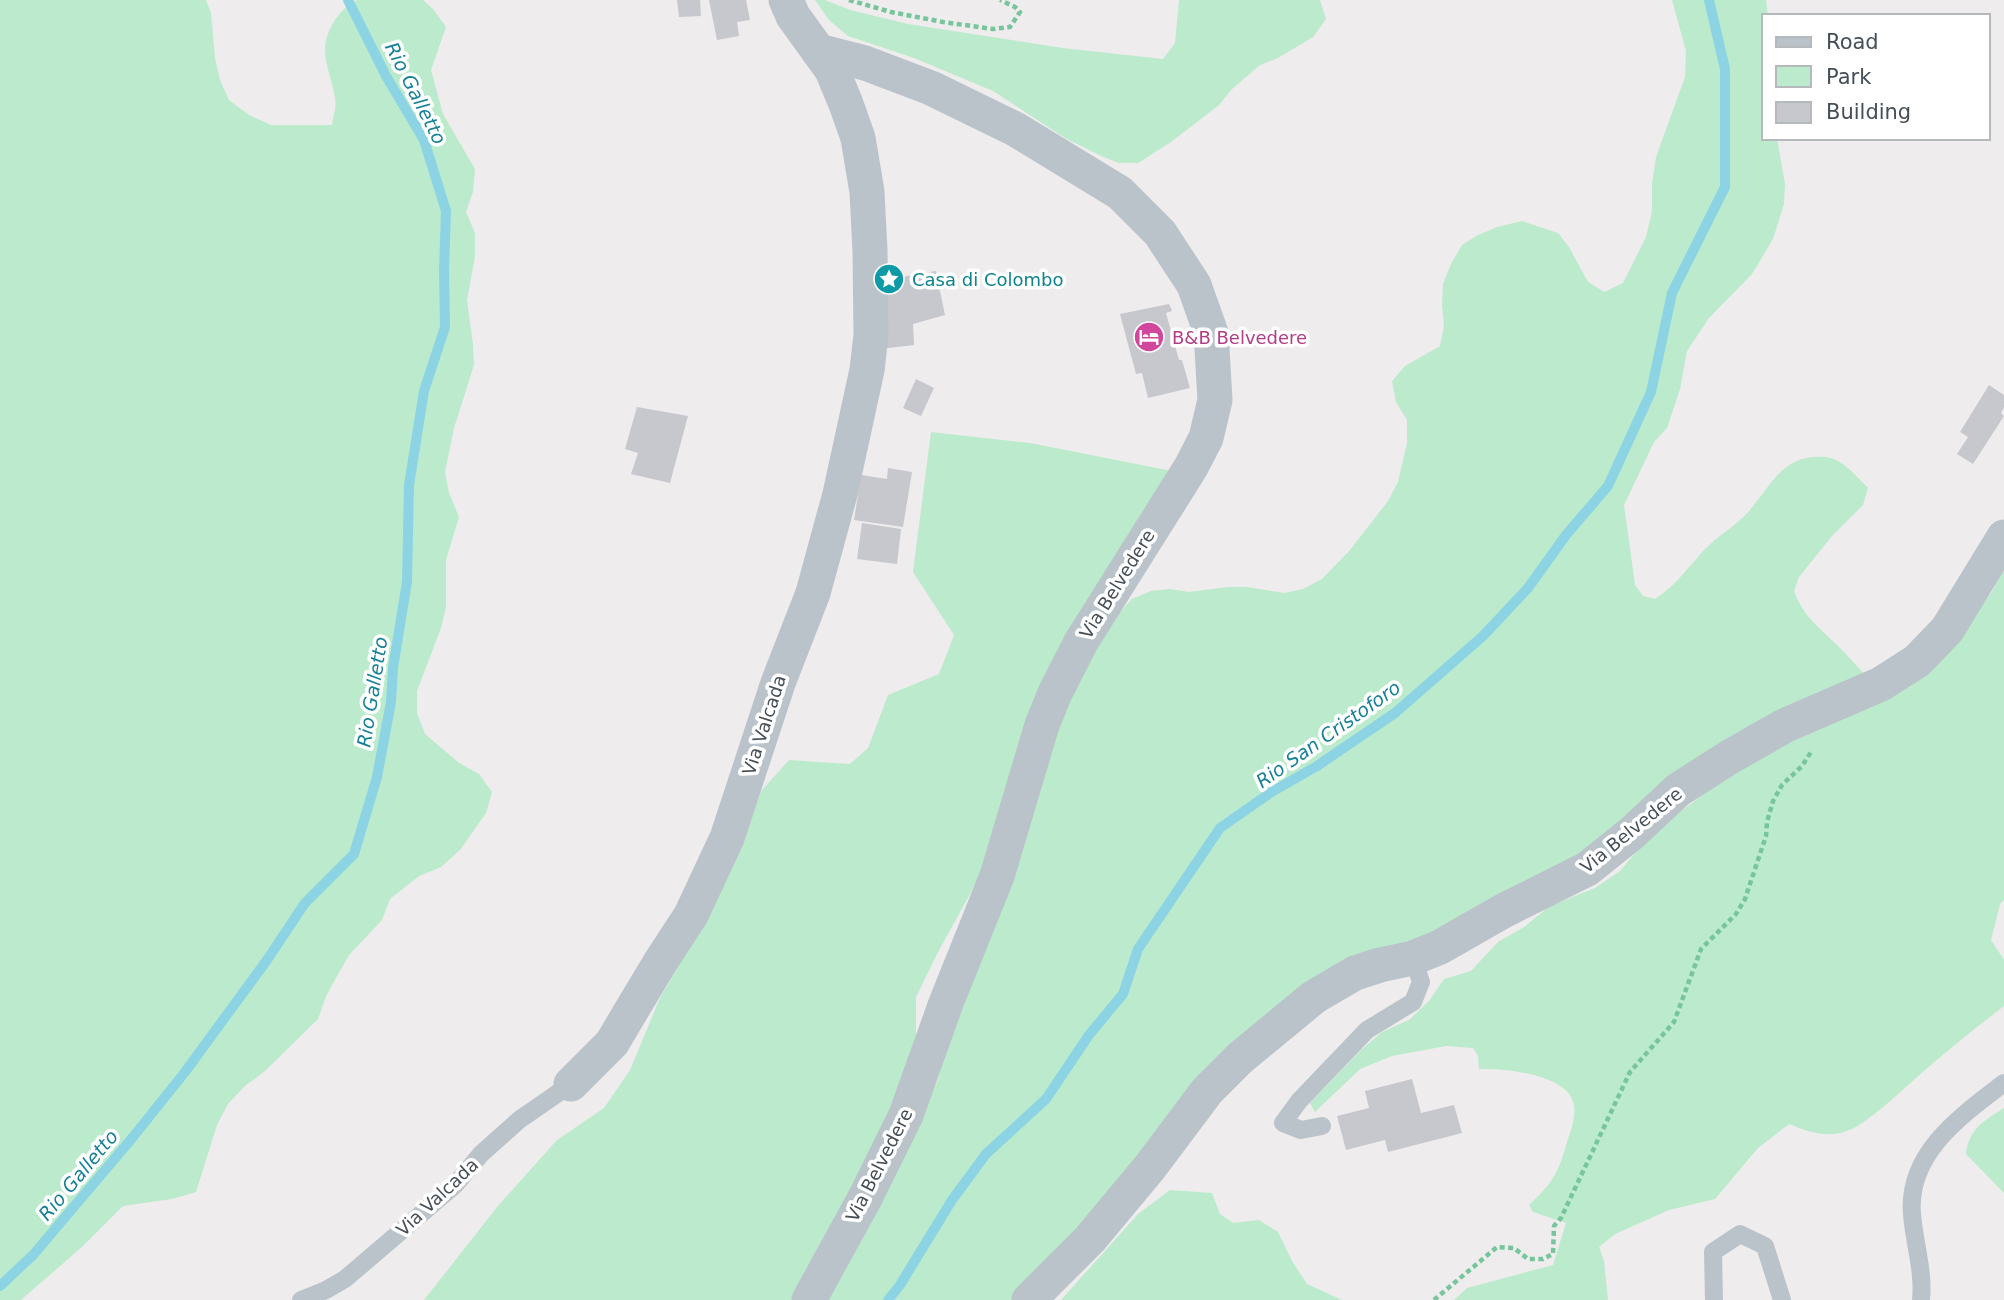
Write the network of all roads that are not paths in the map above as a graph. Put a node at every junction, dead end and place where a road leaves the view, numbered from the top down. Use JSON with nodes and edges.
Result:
{"nodes":[{"id":1,"x":786,"y":0,"type":"edge"},
{"id":2,"x":818,"y":51,"type":"junction"},
{"id":3,"x":2004,"y":537,"type":"edge"},
{"id":4,"x":1413,"y":958,"type":"junction"},
{"id":5,"x":2004,"y":1083,"type":"edge"},
{"id":6,"x":570,"y":1084,"type":"joint"},
{"id":7,"x":1322,"y":1126,"type":"dead end"},
{"id":8,"x":300,"y":1300,"type":"edge"},
{"id":9,"x":809,"y":1300,"type":"edge"},
{"id":10,"x":1029,"y":1300,"type":"edge"},
{"id":11,"x":1714,"y":1300,"type":"edge"},
{"id":12,"x":1782,"y":1300,"type":"edge"},
{"id":13,"x":1921,"y":1300,"type":"edge"}],
"edges":[{"from":1,"to":2,"type":"street","name":"Via Valcada"},
{"from":2,"to":6,"type":"street","name":"Via Valcada"},
{"from":2,"to":9,"type":"street","name":"Via Belvedere"},
{"from":3,"to":4,"type":"street","name":"Via Belvedere"},
{"from":4,"to":7,"type":"lane"},
{"from":4,"to":10,"type":"street","name":"Via Belvedere"},
{"from":5,"to":13,"type":"lane"},
{"from":6,"to":8,"type":"lane","name":"Via Valcada"},
{"from":11,"to":12,"type":"lane"}]}
